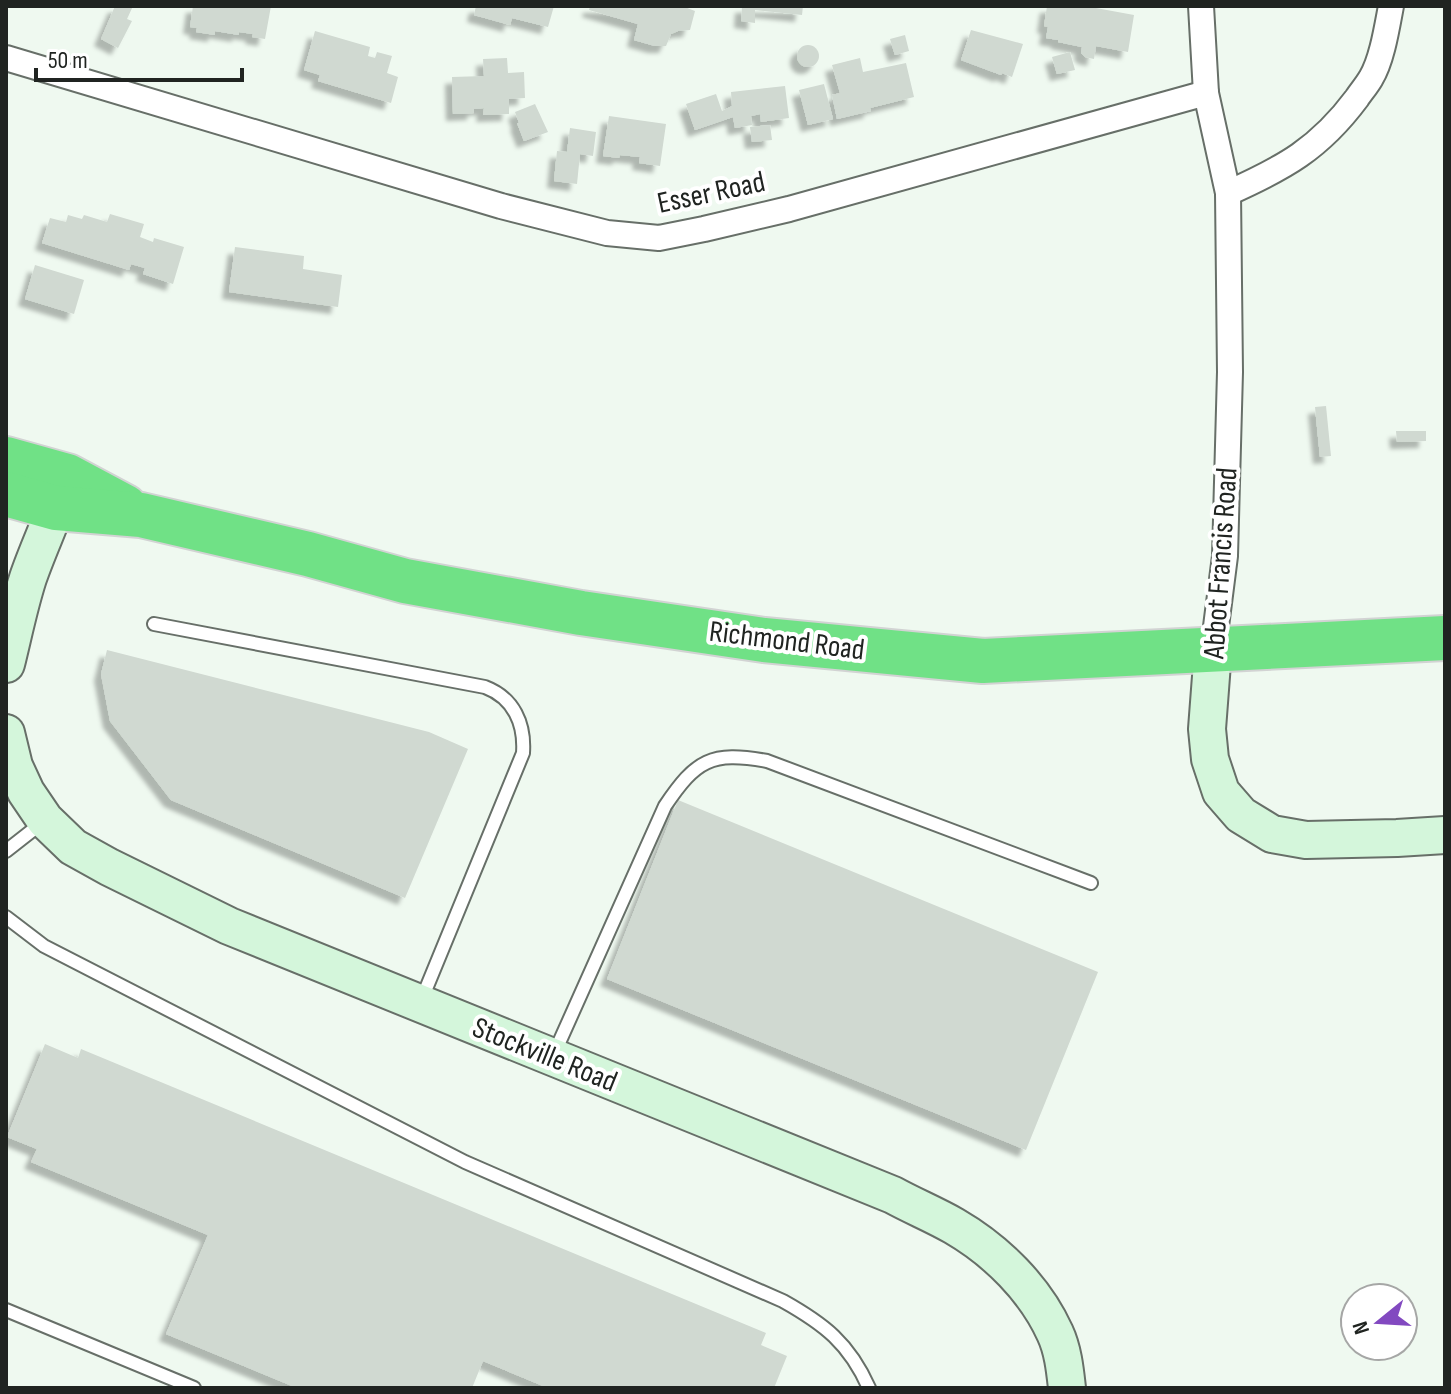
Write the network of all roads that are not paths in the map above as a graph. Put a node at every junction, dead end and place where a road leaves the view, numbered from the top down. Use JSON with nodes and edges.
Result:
{"nodes":[{"id":1,"x":1201,"y":6,"type":"edge"},
{"id":2,"x":1391,"y":6,"type":"edge"},
{"id":3,"x":6,"y":58,"type":"edge"},
{"id":4,"x":1206,"y":93,"type":"junction"},
{"id":5,"x":1228,"y":193,"type":"junction"},
{"id":6,"x":6,"y":459,"type":"edge"},
{"id":7,"x":62,"y":492,"type":"junction"},
{"id":8,"x":6,"y":494,"type":"edge"},
{"id":9,"x":154,"y":624,"type":"dead end"},
{"id":10,"x":1445,"y":638,"type":"edge"},
{"id":11,"x":1213,"y":650,"type":"junction"},
{"id":12,"x":6,"y":664,"type":"edge"},
{"id":13,"x":6,"y":733,"type":"edge"},
{"id":14,"x":45,"y":820,"type":"junction"},
{"id":15,"x":1445,"y":835,"type":"edge"},
{"id":16,"x":6,"y":851,"type":"edge"},
{"id":17,"x":1091,"y":883,"type":"dead end"},
{"id":18,"x":6,"y":917,"type":"edge"},
{"id":19,"x":419,"y":1004,"type":"junction"},
{"id":20,"x":552,"y":1057,"type":"junction"},
{"id":21,"x":6,"y":1310,"type":"edge"},
{"id":22,"x":194,"y":1388,"type":"edge"},
{"id":23,"x":869,"y":1388,"type":"edge"},
{"id":24,"x":1067,"y":1388,"type":"edge"}],
"edges":[{"from":1,"to":4,"type":"street"},
{"from":2,"to":5,"type":"street"},
{"from":3,"to":4,"type":"street","name":"Esser Road"},
{"from":4,"to":5,"type":"street","name":"Abbot Francis Road"},
{"from":5,"to":11,"type":"street","name":"Abbot Francis Road"},
{"from":6,"to":7,"type":"highway","name":"Richmond Road"},
{"from":7,"to":8,"type":"highway","name":"Richmond Road"},
{"from":7,"to":11,"type":"highway","name":"Richmond Road"},
{"from":7,"to":12,"type":"street"},
{"from":9,"to":19,"type":"lane"},
{"from":10,"to":11,"type":"highway","name":"Richmond Road"},
{"from":11,"to":15,"type":"street","name":"Abbot Francis Road"},
{"from":13,"to":14,"type":"street","name":"Stockville Road"},
{"from":14,"to":16,"type":"lane"},
{"from":14,"to":19,"type":"street","name":"Stockville Road"},
{"from":17,"to":20,"type":"lane"},
{"from":18,"to":23,"type":"lane"},
{"from":19,"to":20,"type":"street","name":"Stockville Road"},
{"from":20,"to":24,"type":"street","name":"Stockville Road"},
{"from":21,"to":22,"type":"lane"}]}
